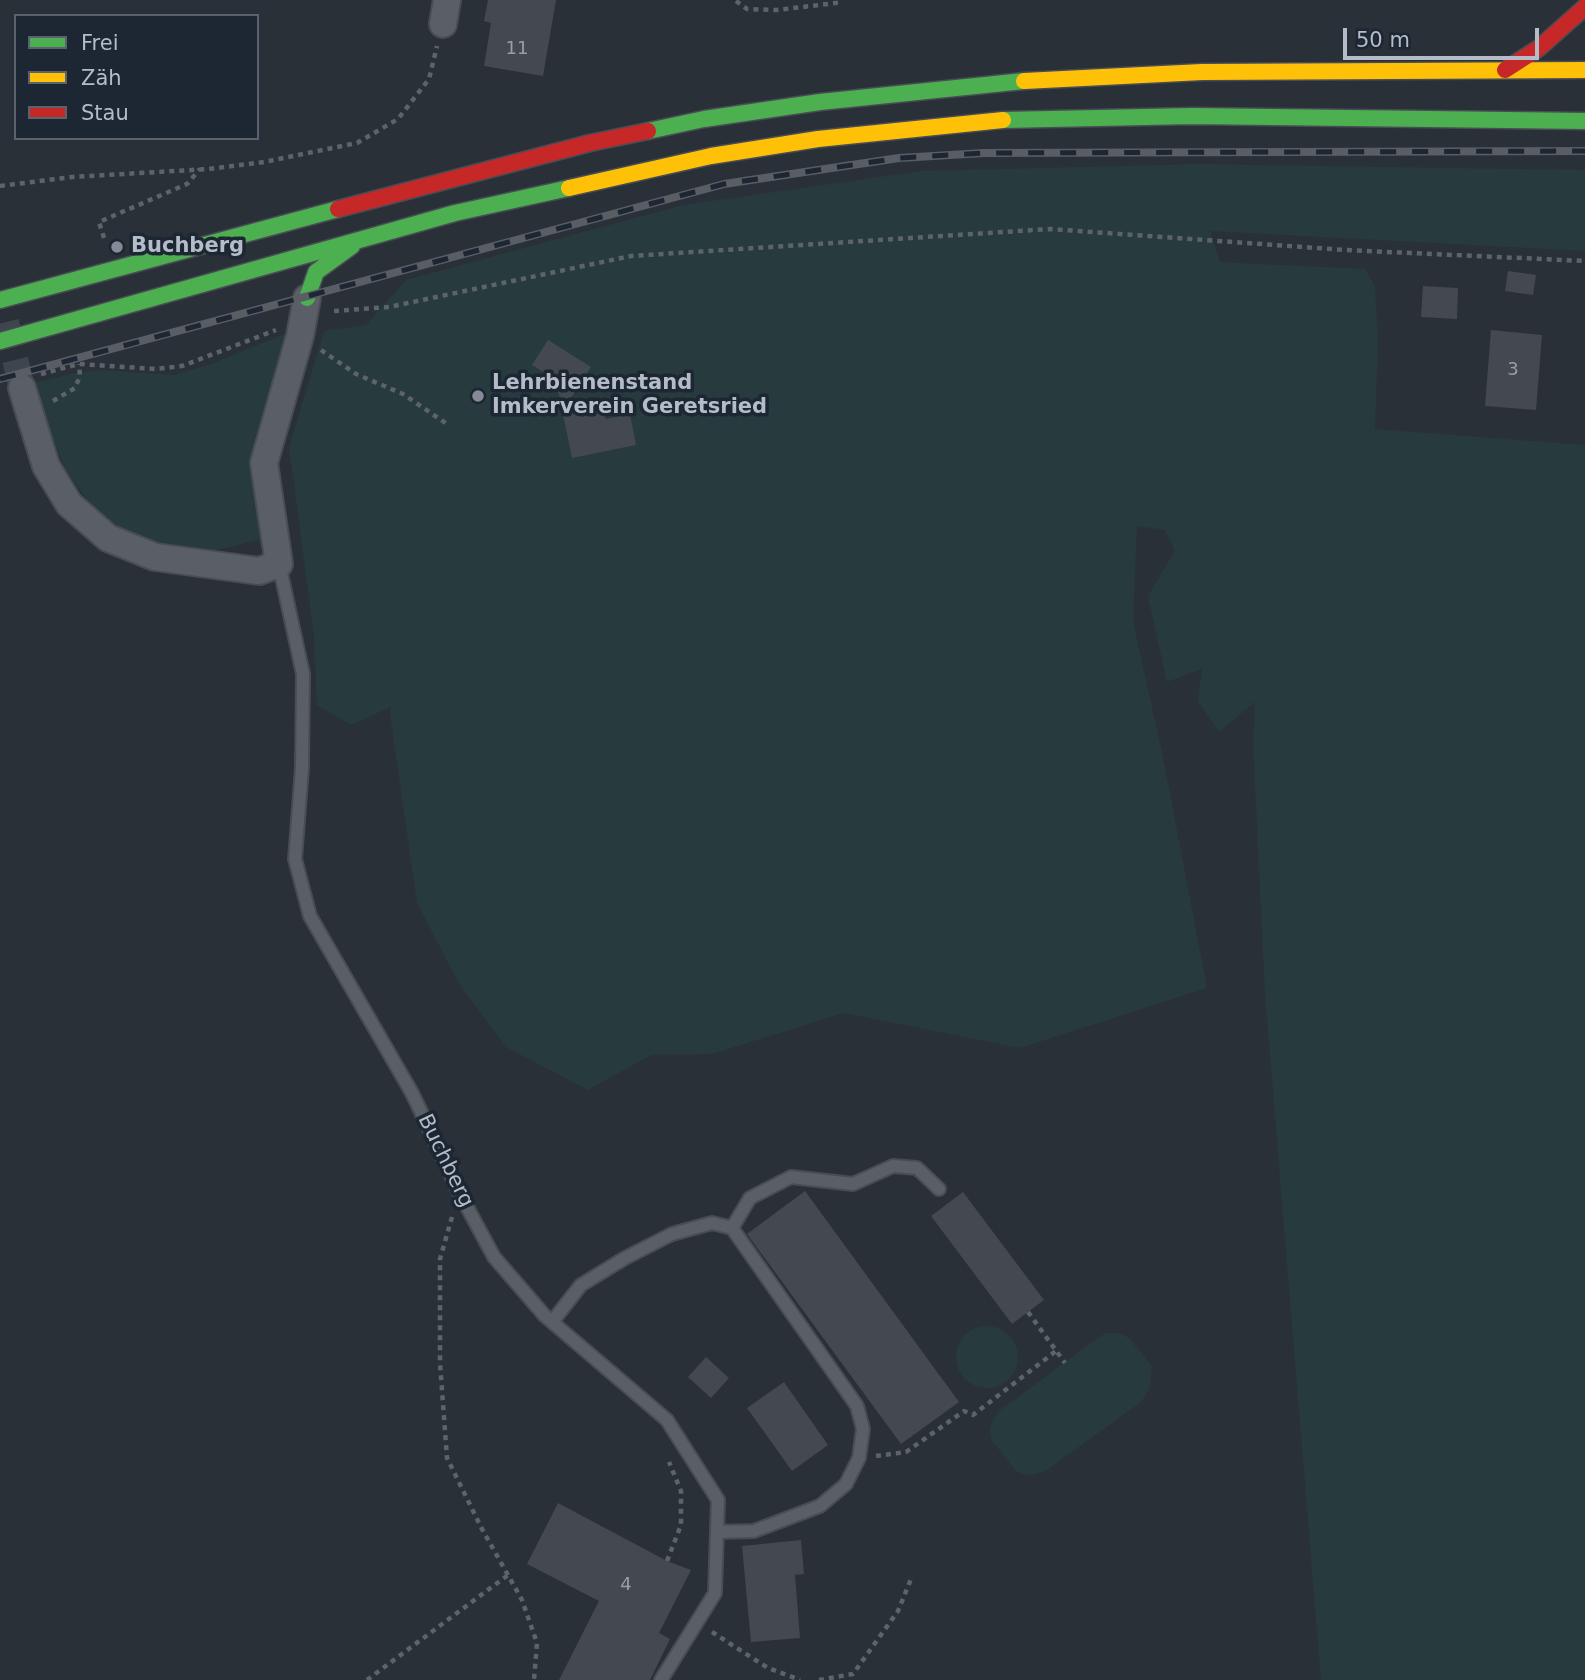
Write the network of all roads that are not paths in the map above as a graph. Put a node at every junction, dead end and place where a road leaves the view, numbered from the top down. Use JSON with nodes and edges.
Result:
{"nodes":[{"id":1,"x":1585,"y":7,"type":"edge"},
{"id":2,"x":1506,"y":70,"type":"junction"},
{"id":3,"x":1585,"y":70,"type":"edge"},
{"id":4,"x":1585,"y":121,"type":"edge"},
{"id":5,"x":360,"y":240,"type":"junction"},
{"id":6,"x":257,"y":269,"type":"junction"},
{"id":7,"x":0,"y":300,"type":"edge"},
{"id":8,"x":303,"y":318,"type":"junction"},
{"id":9,"x":0,"y":341,"type":"edge"},
{"id":10,"x":31,"y":381,"type":"tunnel mouth"},
{"id":11,"x":279,"y":564,"type":"junction"},
{"id":12,"x":939,"y":1189,"type":"dead end"},
{"id":13,"x":732,"y":1228,"type":"junction"},
{"id":14,"x":552,"y":1322,"type":"junction"},
{"id":15,"x":717,"y":1532,"type":"junction"},
{"id":16,"x":661,"y":1680,"type":"edge"}],
"edges":[{"from":1,"to":2,"type":"main road"},
{"from":2,"to":3,"type":"main road"},
{"from":2,"to":7,"type":"main road"},
{"from":4,"to":5,"type":"main road"},
{"from":5,"to":6,"type":"main road"},
{"from":5,"to":8,"type":"main road"},
{"from":6,"to":8,"type":"main road"},
{"from":6,"to":9,"type":"main road"},
{"from":8,"to":11,"type":"street","name":"Buchberg"},
{"from":10,"to":11,"type":"street"},
{"from":11,"to":14,"type":"lane","name":"Buchberg"},
{"from":12,"to":13,"type":"lane"},
{"from":13,"to":14,"type":"lane"},
{"from":13,"to":15,"type":"lane"},
{"from":14,"to":15,"type":"lane","name":"Buchberg"},
{"from":15,"to":16,"type":"lane","name":"Buchberg"}]}
